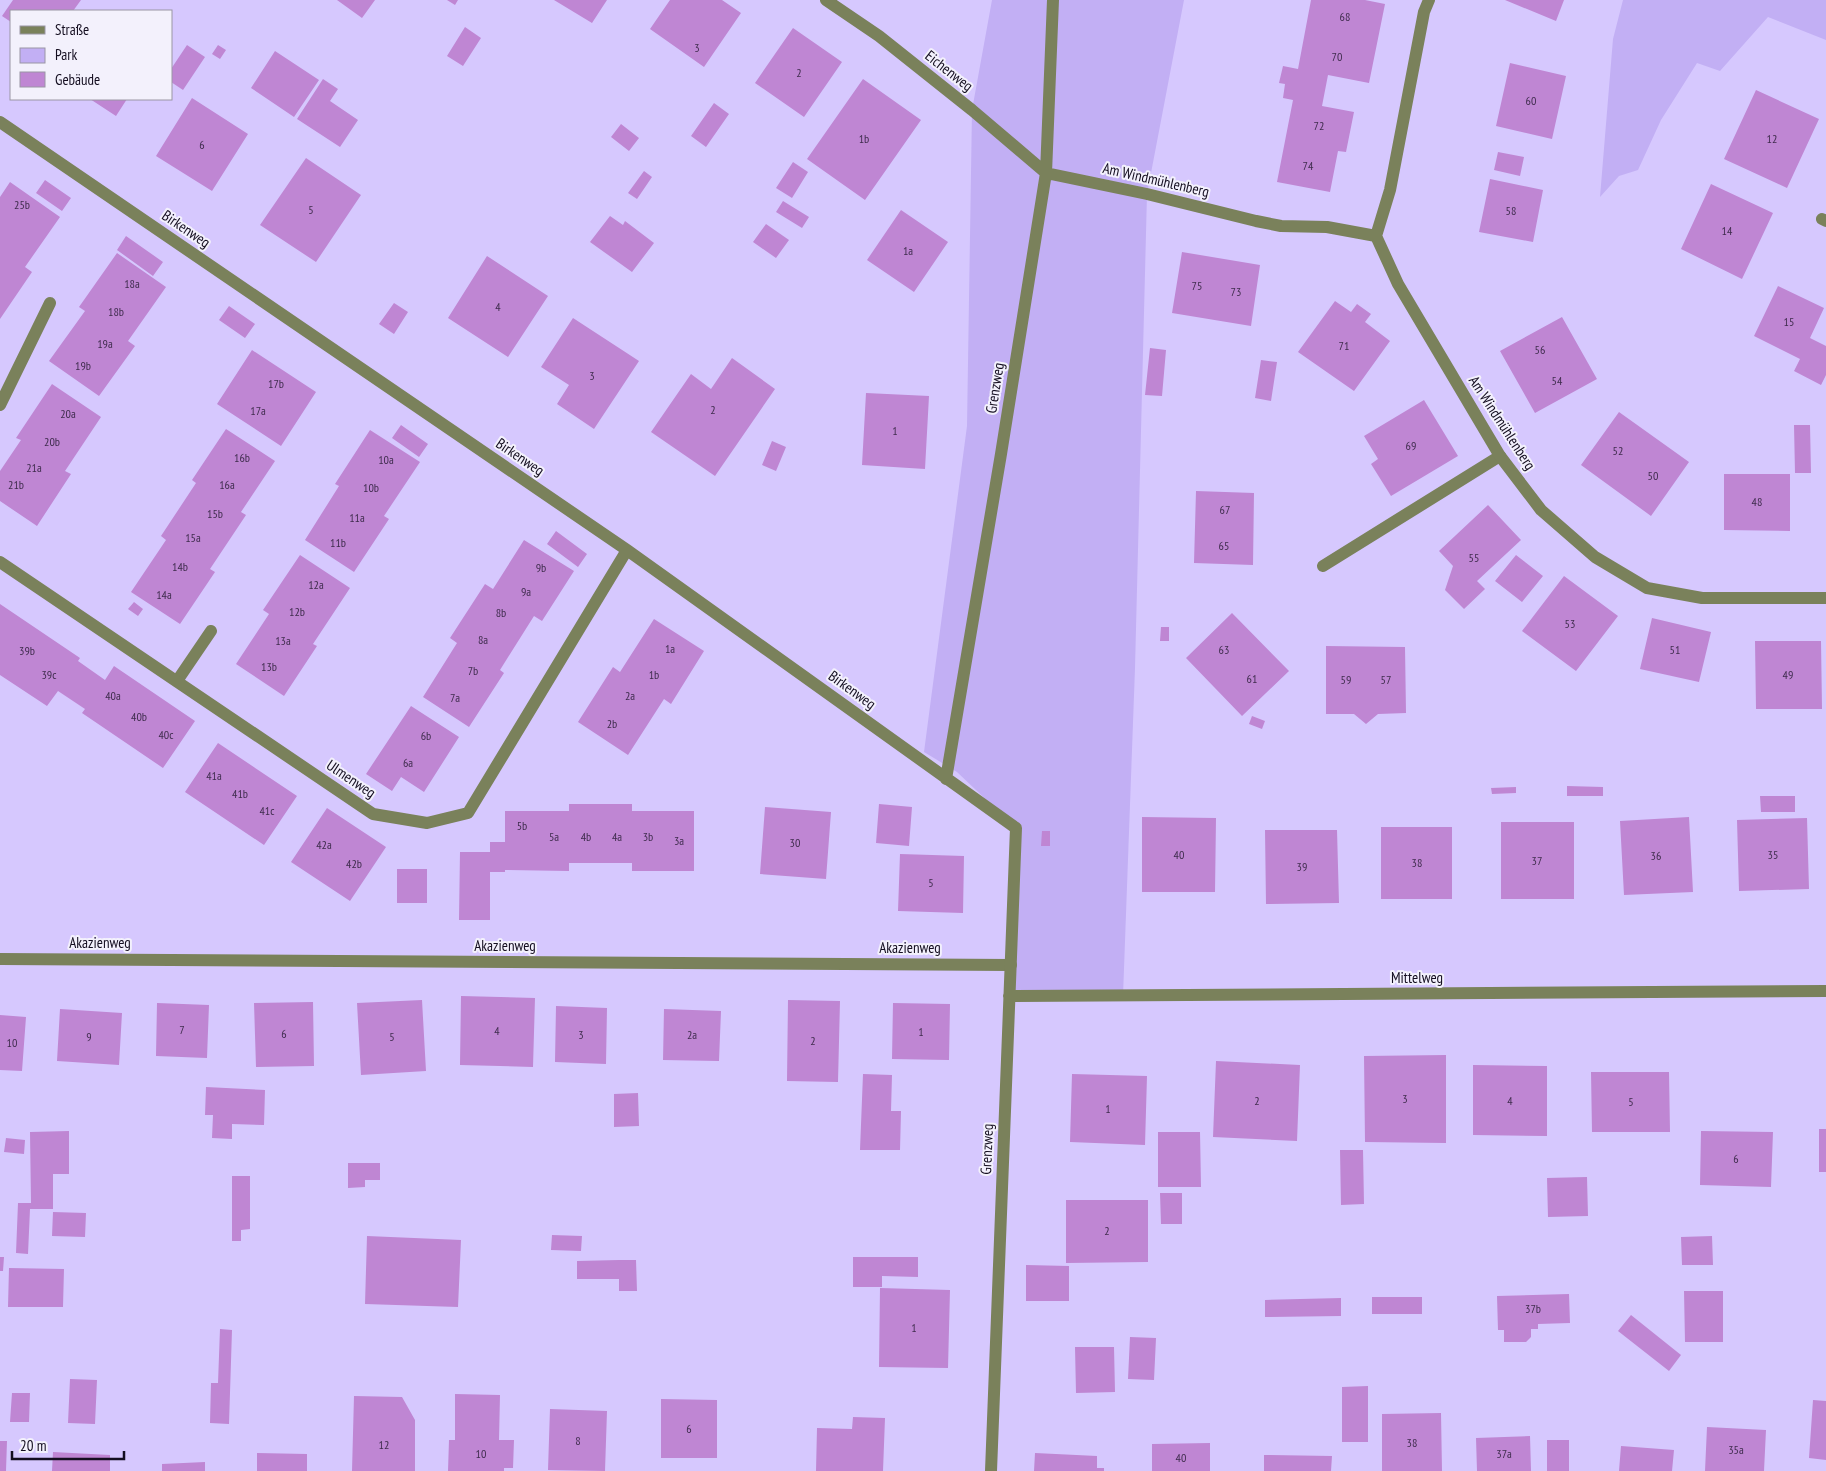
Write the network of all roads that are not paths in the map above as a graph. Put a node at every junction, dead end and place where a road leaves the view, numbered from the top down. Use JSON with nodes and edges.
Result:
{"nodes":[{"id":1,"x":826,"y":0,"type":"edge"},
{"id":2,"x":1053,"y":0,"type":"edge"},
{"id":3,"x":1429,"y":0,"type":"edge"},
{"id":4,"x":0,"y":122,"type":"edge"},
{"id":5,"x":1046,"y":172,"type":"junction"},
{"id":6,"x":1376,"y":236,"type":"junction"},
{"id":7,"x":50,"y":303,"type":"dead end"},
{"id":8,"x":0,"y":405,"type":"edge"},
{"id":9,"x":1500,"y":456,"type":"junction"},
{"id":10,"x":627,"y":550,"type":"junction"},
{"id":11,"x":0,"y":562,"type":"edge"},
{"id":12,"x":1323,"y":566,"type":"dead end"},
{"id":13,"x":1826,"y":598,"type":"edge"},
{"id":14,"x":211,"y":631,"type":"dead end"},
{"id":15,"x":177,"y":681,"type":"junction"},
{"id":16,"x":946,"y":778,"type":"junction"},
{"id":17,"x":1016,"y":828,"type":"joint"},
{"id":18,"x":0,"y":959,"type":"edge"},
{"id":19,"x":1011,"y":965,"type":"junction"},
{"id":20,"x":1826,"y":991,"type":"edge"},
{"id":21,"x":1009,"y":996,"type":"junction"},
{"id":22,"x":991,"y":1471,"type":"edge"}],
"edges":[{"from":1,"to":5,"type":"street","name":"Eichenweg"},
{"from":2,"to":5,"type":"street","name":"Grenzweg"},
{"from":3,"to":6,"type":"street"},
{"from":4,"to":10,"type":"street","name":"Birkenweg"},
{"from":5,"to":6,"type":"street","name":"Am Windmühlenberg"},
{"from":5,"to":16,"type":"street","name":"Grenzweg"},
{"from":6,"to":9,"type":"street","name":"Am Windmühlenberg"},
{"from":7,"to":8,"type":"street"},
{"from":9,"to":12,"type":"street"},
{"from":9,"to":13,"type":"street","name":"Am Windmühlenberg"},
{"from":10,"to":15,"type":"street","name":"Ulmenweg"},
{"from":10,"to":16,"type":"street","name":"Birkenweg"},
{"from":11,"to":15,"type":"street","name":"Ulmenweg"},
{"from":14,"to":15,"type":"street"},
{"from":16,"to":17,"type":"street","name":"Birkenweg"},
{"from":17,"to":19,"type":"street","name":"Grenzweg"},
{"from":18,"to":19,"type":"street","name":"Akazienweg"},
{"from":19,"to":21,"type":"street","name":"Grenzweg"},
{"from":20,"to":21,"type":"street","name":"Mittelweg"},
{"from":21,"to":22,"type":"street","name":"Grenzweg"}]}
